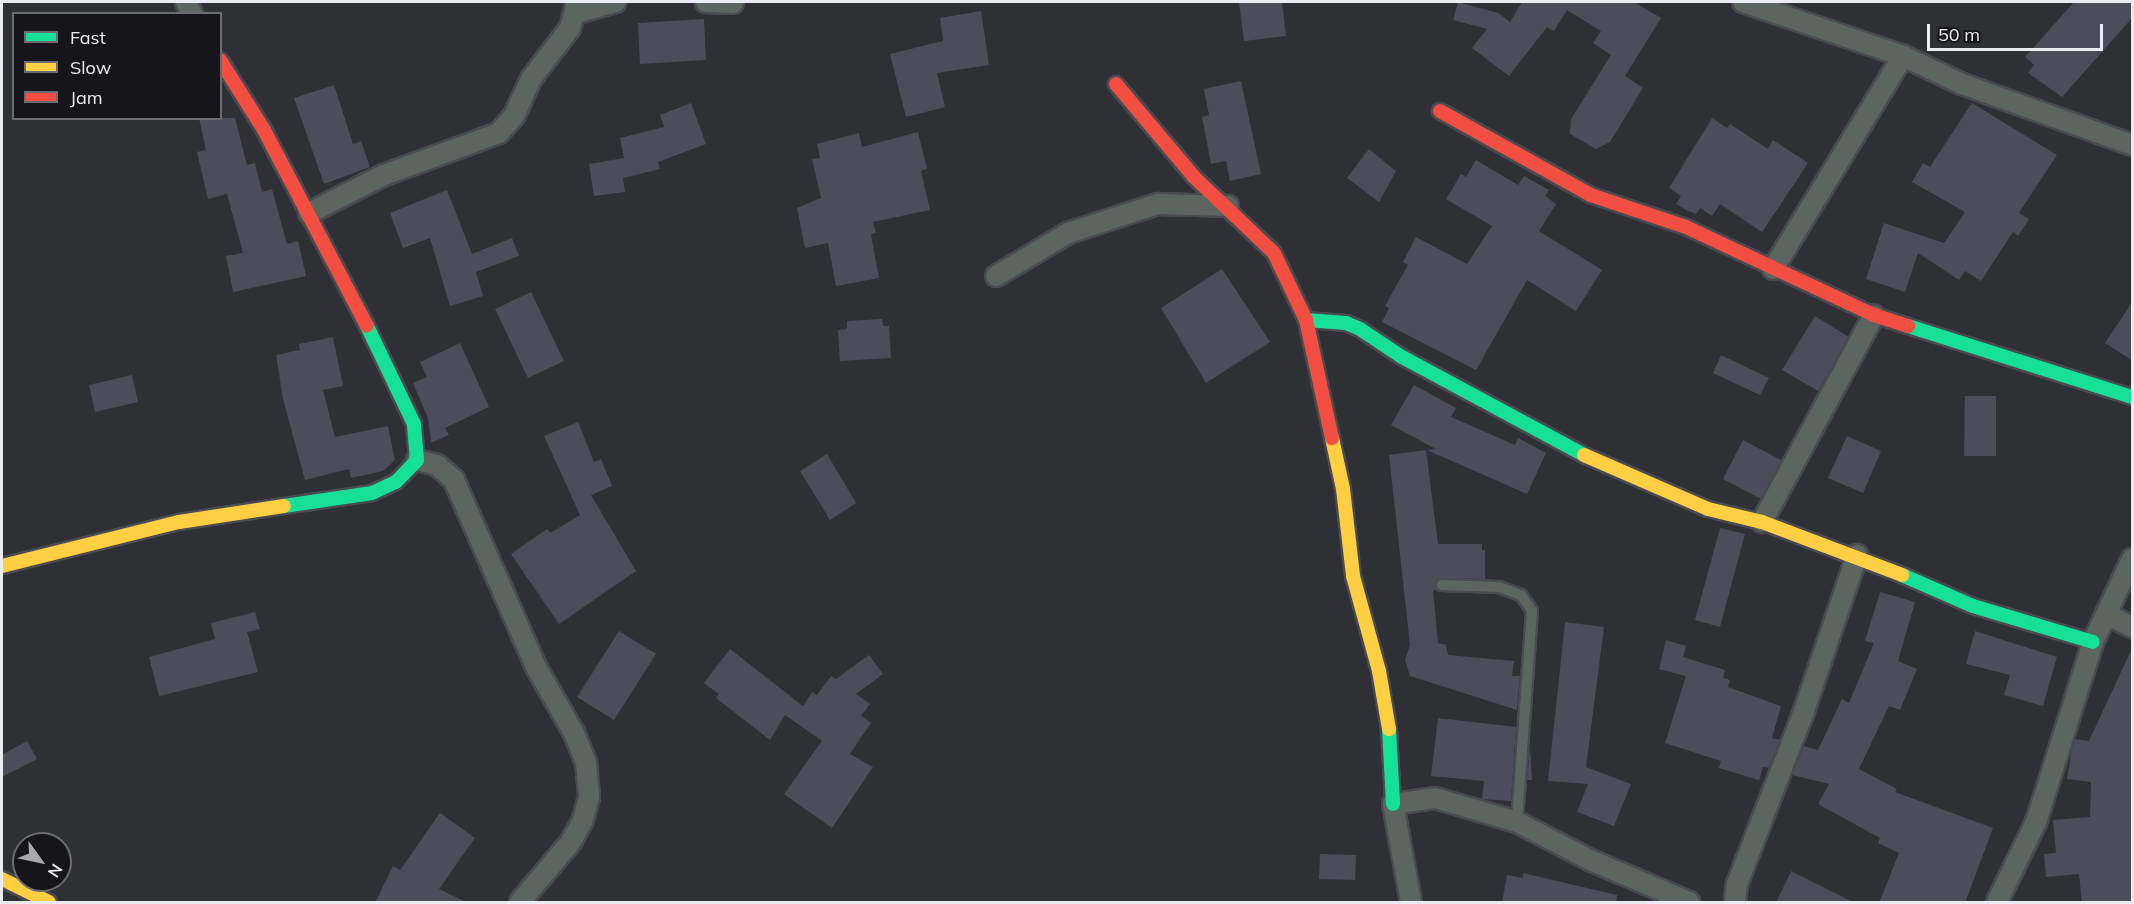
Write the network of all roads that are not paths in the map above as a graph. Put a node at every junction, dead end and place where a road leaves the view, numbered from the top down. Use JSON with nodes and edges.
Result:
{"nodes":[{"id":1,"x":616,"y":2,"type":"edge"},
{"id":2,"x":706,"y":2,"type":"edge"},
{"id":3,"x":1743,"y":2,"type":"edge"},
{"id":4,"x":733,"y":3,"type":"edge"},
{"id":5,"x":577,"y":7,"type":"edge"},
{"id":6,"x":1903,"y":56,"type":"junction"},
{"id":7,"x":222,"y":63,"type":"edge"},
{"id":8,"x":1116,"y":84,"type":"dead end"},
{"id":9,"x":1440,"y":111,"type":"dead end"},
{"id":10,"x":2133,"y":145,"type":"edge"},
{"id":11,"x":1228,"y":206,"type":"junction"},
{"id":12,"x":309,"y":213,"type":"junction"},
{"id":13,"x":1773,"y":269,"type":"junction"},
{"id":14,"x":996,"y":276,"type":"dead end"},
{"id":15,"x":1874,"y":315,"type":"junction"},
{"id":16,"x":1306,"y":320,"type":"junction"},
{"id":17,"x":2133,"y":396,"type":"edge"},
{"id":18,"x":417,"y":460,"type":"junction"},
{"id":19,"x":1762,"y":522,"type":"junction"},
{"id":20,"x":1857,"y":555,"type":"junction"},
{"id":21,"x":2133,"y":559,"type":"edge"},
{"id":22,"x":2,"y":566,"type":"edge"},
{"id":23,"x":1442,"y":585,"type":"dead end"},
{"id":24,"x":2106,"y":614,"type":"junction"},
{"id":25,"x":2133,"y":627,"type":"edge"},
{"id":26,"x":2093,"y":642,"type":"junction"},
{"id":27,"x":1393,"y":804,"type":"junction"},
{"id":28,"x":1517,"y":822,"type":"junction"},
{"id":29,"x":2,"y":879,"type":"edge"},
{"id":30,"x":49,"y":903,"type":"edge"},
{"id":31,"x":520,"y":903,"type":"edge"},
{"id":32,"x":1411,"y":903,"type":"edge"},
{"id":33,"x":1689,"y":903,"type":"edge"},
{"id":34,"x":1735,"y":903,"type":"edge"},
{"id":35,"x":1996,"y":903,"type":"edge"}],
"edges":[{"from":1,"to":5,"type":"street"},
{"from":2,"to":4,"type":"street"},
{"from":3,"to":6,"type":"street"},
{"from":5,"to":12,"type":"street"},
{"from":6,"to":10,"type":"street"},
{"from":6,"to":13,"type":"street"},
{"from":7,"to":12,"type":"street"},
{"from":8,"to":11,"type":"street"},
{"from":9,"to":13,"type":"street"},
{"from":11,"to":14,"type":"street"},
{"from":11,"to":16,"type":"street"},
{"from":12,"to":18,"type":"street"},
{"from":13,"to":15,"type":"street"},
{"from":15,"to":17,"type":"street"},
{"from":15,"to":19,"type":"street"},
{"from":16,"to":19,"type":"street"},
{"from":16,"to":27,"type":"street"},
{"from":18,"to":22,"type":"street"},
{"from":18,"to":31,"type":"street"},
{"from":19,"to":20,"type":"street"},
{"from":20,"to":26,"type":"street"},
{"from":20,"to":34,"type":"street"},
{"from":21,"to":24,"type":"street"},
{"from":23,"to":28,"type":"lane"},
{"from":24,"to":25,"type":"street"},
{"from":24,"to":26,"type":"street"},
{"from":26,"to":35,"type":"street"},
{"from":27,"to":28,"type":"street"},
{"from":27,"to":32,"type":"street"},
{"from":28,"to":33,"type":"street"},
{"from":29,"to":30,"type":"street"}]}
